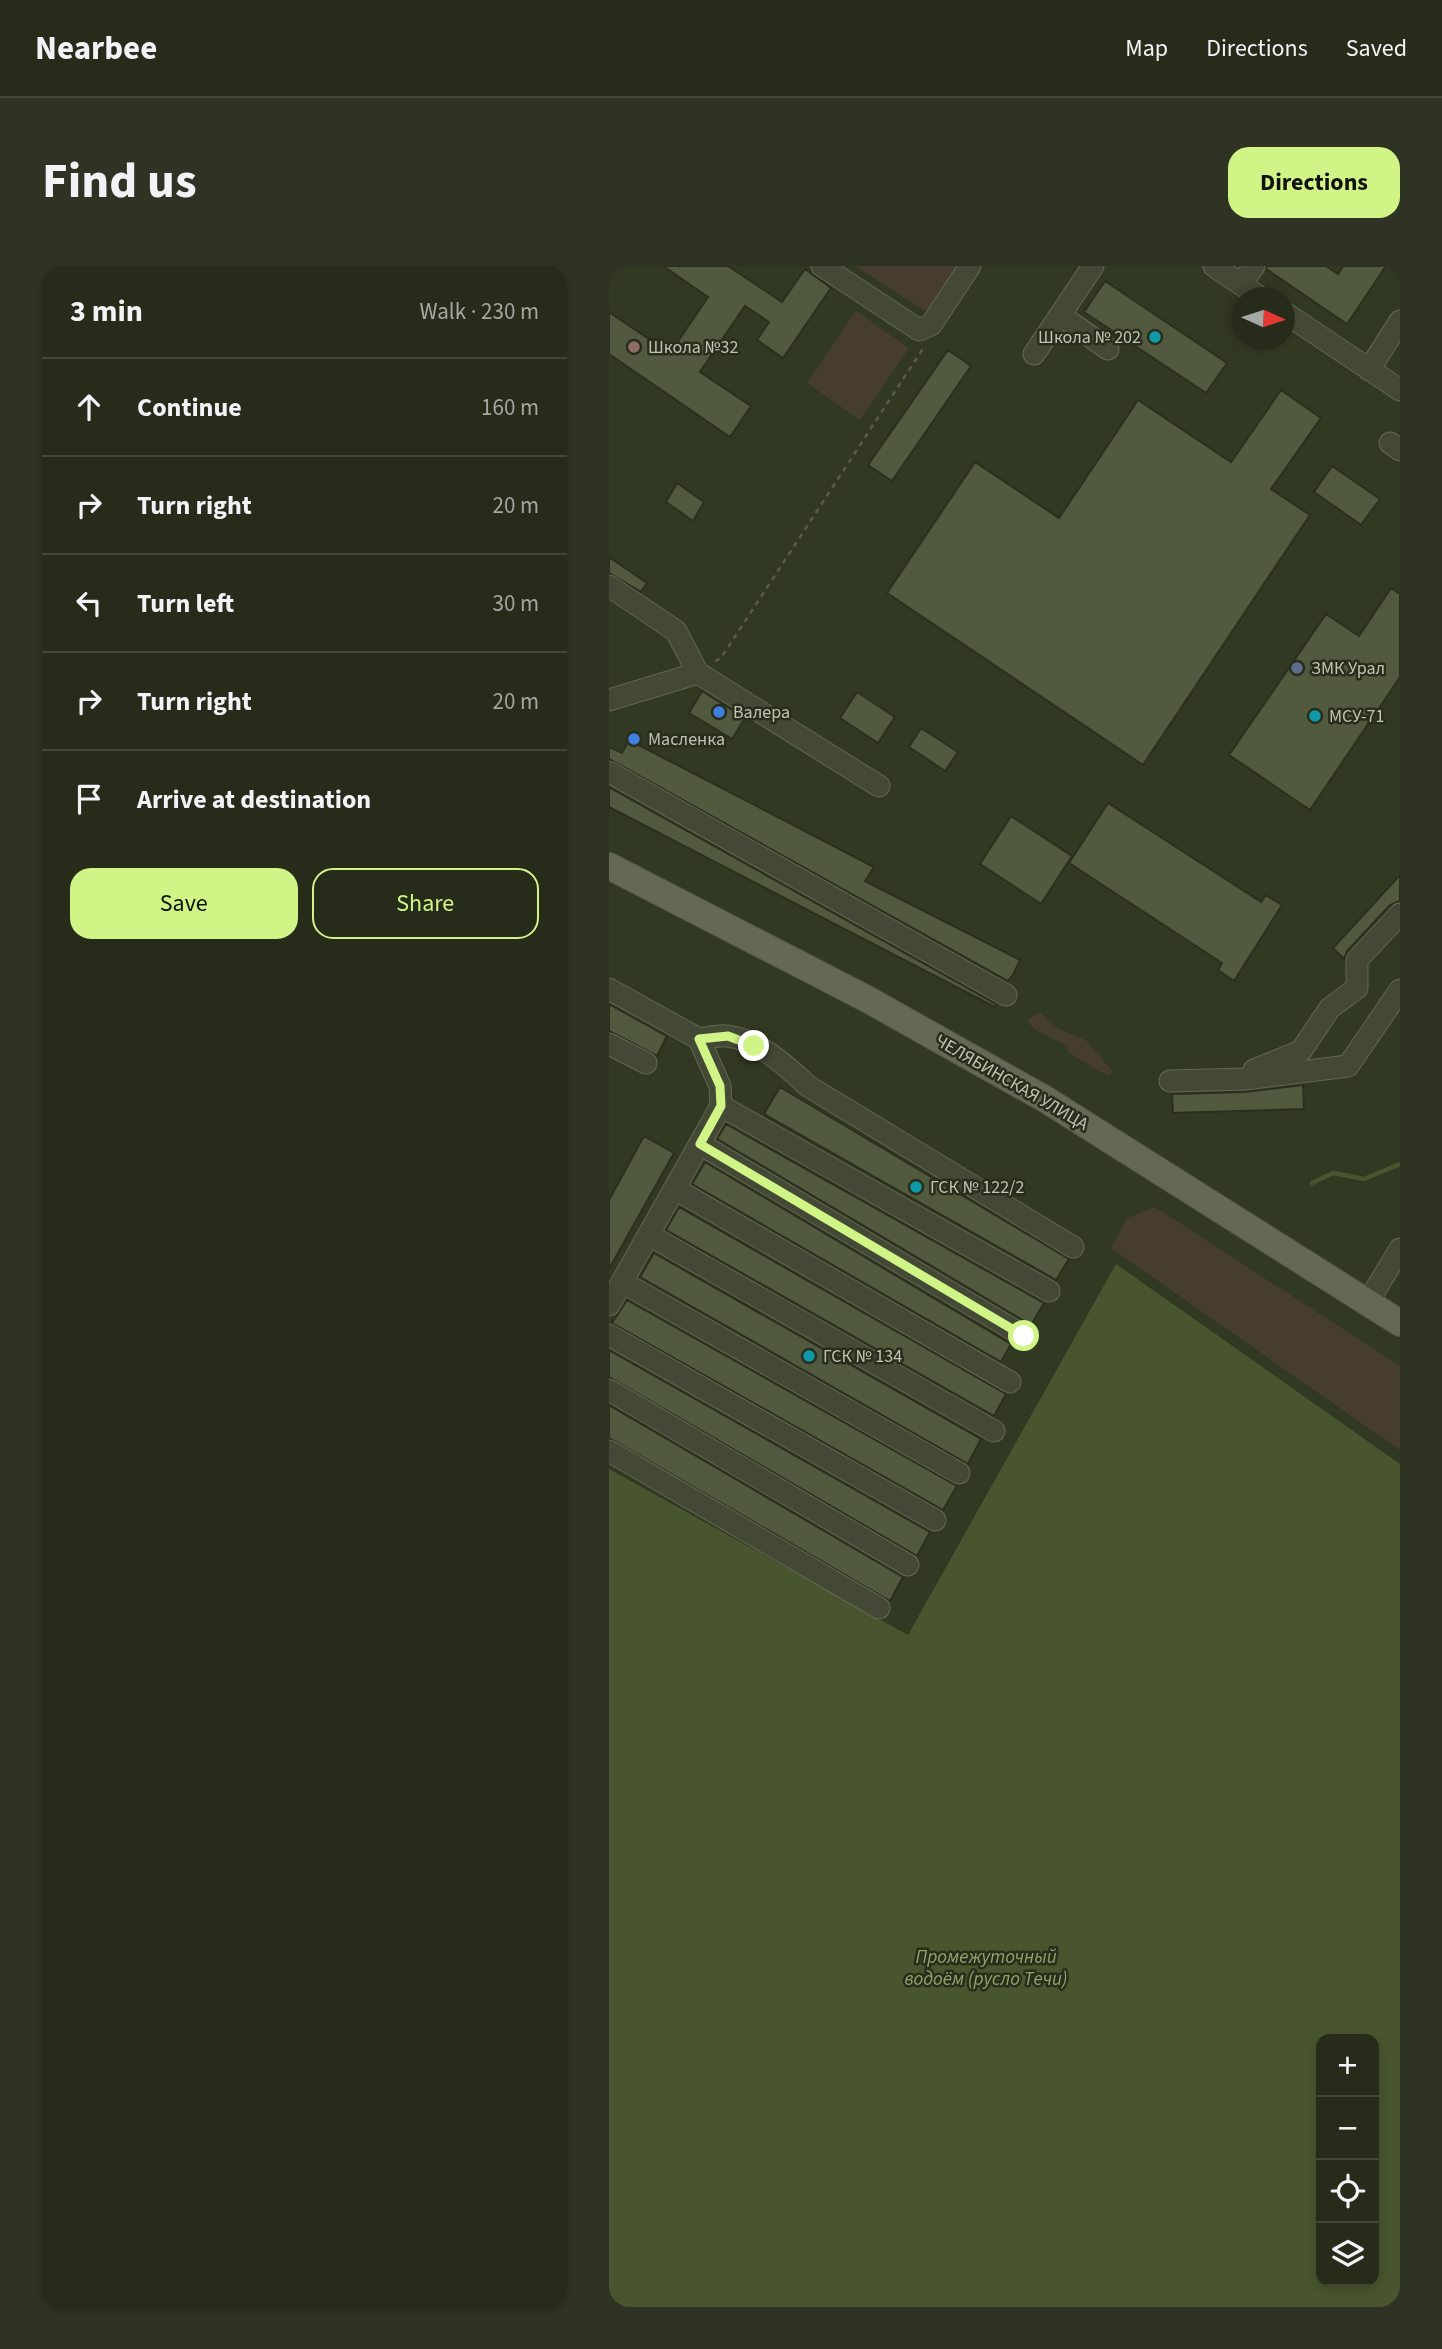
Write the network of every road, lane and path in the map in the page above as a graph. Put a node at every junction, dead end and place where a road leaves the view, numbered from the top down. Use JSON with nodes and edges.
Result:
{"nodes":[{"id":1,"x":822,"y":266,"type":"edge"},
{"id":2,"x":970,"y":266,"type":"edge"},
{"id":3,"x":1093,"y":266,"type":"edge"},
{"id":4,"x":1215,"y":266,"type":"edge"},
{"id":5,"x":1254,"y":266,"type":"edge"},
{"id":6,"x":1241,"y":284,"type":"junction"},
{"id":7,"x":1245,"y":287,"type":"edge"},
{"id":8,"x":1060,"y":315,"type":"junction"},
{"id":9,"x":1295,"y":320,"type":"edge"},
{"id":10,"x":1400,"y":321,"type":"edge"},
{"id":11,"x":924,"y":347,"type":"dead end"},
{"id":12,"x":1108,"y":349,"type":"dead end"},
{"id":13,"x":1034,"y":354,"type":"dead end"},
{"id":14,"x":1369,"y":370,"type":"junction"},
{"id":15,"x":1400,"y":390,"type":"edge"},
{"id":16,"x":609,"y":586,"type":"edge"},
{"id":17,"x":698,"y":673,"type":"junction"},
{"id":18,"x":609,"y":700,"type":"edge"},
{"id":19,"x":609,"y":772,"type":"edge"},
{"id":20,"x":879,"y":786,"type":"dead end"},
{"id":21,"x":609,"y":866,"type":"edge"},
{"id":22,"x":1400,"y":914,"type":"edge"},
{"id":23,"x":609,"y":989,"type":"edge"},
{"id":24,"x":1400,"y":990,"type":"edge"},
{"id":25,"x":1006,"y":995,"type":"dead end"},
{"id":26,"x":699,"y":1039,"type":"junction"},
{"id":27,"x":609,"y":1044,"type":"edge"},
{"id":28,"x":646,"y":1063,"type":"dead end"},
{"id":29,"x":1245,"y":1079,"type":"junction"},
{"id":30,"x":1170,"y":1081,"type":"dead end"},
{"id":31,"x":721,"y":1106,"type":"junction"},
{"id":32,"x":700,"y":1144,"type":"junction"},
{"id":33,"x":675,"y":1189,"type":"junction"},
{"id":34,"x":649,"y":1235,"type":"junction"},
{"id":35,"x":1073,"y":1247,"type":"dead end"},
{"id":36,"x":1397,"y":1261,"type":"edge"},
{"id":37,"x":622,"y":1282,"type":"junction"},
{"id":38,"x":1049,"y":1291,"type":"dead end"},
{"id":39,"x":1368,"y":1302,"type":"junction"},
{"id":40,"x":609,"y":1305,"type":"edge"},
{"id":41,"x":1400,"y":1323,"type":"edge"},
{"id":42,"x":609,"y":1335,"type":"edge"},
{"id":43,"x":1024,"y":1336,"type":"dead end"},
{"id":44,"x":1010,"y":1382,"type":"dead end"},
{"id":45,"x":609,"y":1390,"type":"edge"},
{"id":46,"x":994,"y":1431,"type":"dead end"},
{"id":47,"x":609,"y":1451,"type":"edge"},
{"id":48,"x":958,"y":1473,"type":"dead end"},
{"id":49,"x":935,"y":1520,"type":"dead end"},
{"id":50,"x":908,"y":1565,"type":"dead end"},
{"id":51,"x":879,"y":1608,"type":"dead end"}],
"edges":[{"from":1,"to":2,"type":"street"},
{"from":3,"to":8,"type":"street"},
{"from":4,"to":6,"type":"street"},
{"from":5,"to":6,"type":"street"},
{"from":6,"to":7,"type":"street"},
{"from":8,"to":12,"type":"street"},
{"from":8,"to":13,"type":"street"},
{"from":9,"to":14,"type":"street"},
{"from":10,"to":14,"type":"street"},
{"from":11,"to":17,"type":"path"},
{"from":14,"to":15,"type":"street"},
{"from":16,"to":17,"type":"street"},
{"from":17,"to":18,"type":"street"},
{"from":17,"to":20,"type":"street"},
{"from":19,"to":25,"type":"street"},
{"from":21,"to":39,"type":"main road","name":"ЧЕЛЯБИНСКАЯ УЛИЦА"},
{"from":22,"to":29,"type":"street"},
{"from":23,"to":26,"type":"street"},
{"from":24,"to":29,"type":"street"},
{"from":26,"to":31,"type":"street"},
{"from":26,"to":35,"type":"street"},
{"from":27,"to":28,"type":"street"},
{"from":29,"to":30,"type":"street"},
{"from":31,"to":32,"type":"street"},
{"from":31,"to":38,"type":"street"},
{"from":32,"to":33,"type":"street"},
{"from":32,"to":43,"type":"street"},
{"from":33,"to":34,"type":"street"},
{"from":33,"to":44,"type":"street"},
{"from":34,"to":37,"type":"street"},
{"from":34,"to":46,"type":"street"},
{"from":36,"to":39,"type":"street"},
{"from":37,"to":40,"type":"street"},
{"from":37,"to":48,"type":"street"},
{"from":39,"to":41,"type":"main road","name":"ЧЕЛЯБИНСКАЯ УЛИЦА"},
{"from":42,"to":49,"type":"street"},
{"from":45,"to":50,"type":"street"},
{"from":47,"to":51,"type":"street"}]}
